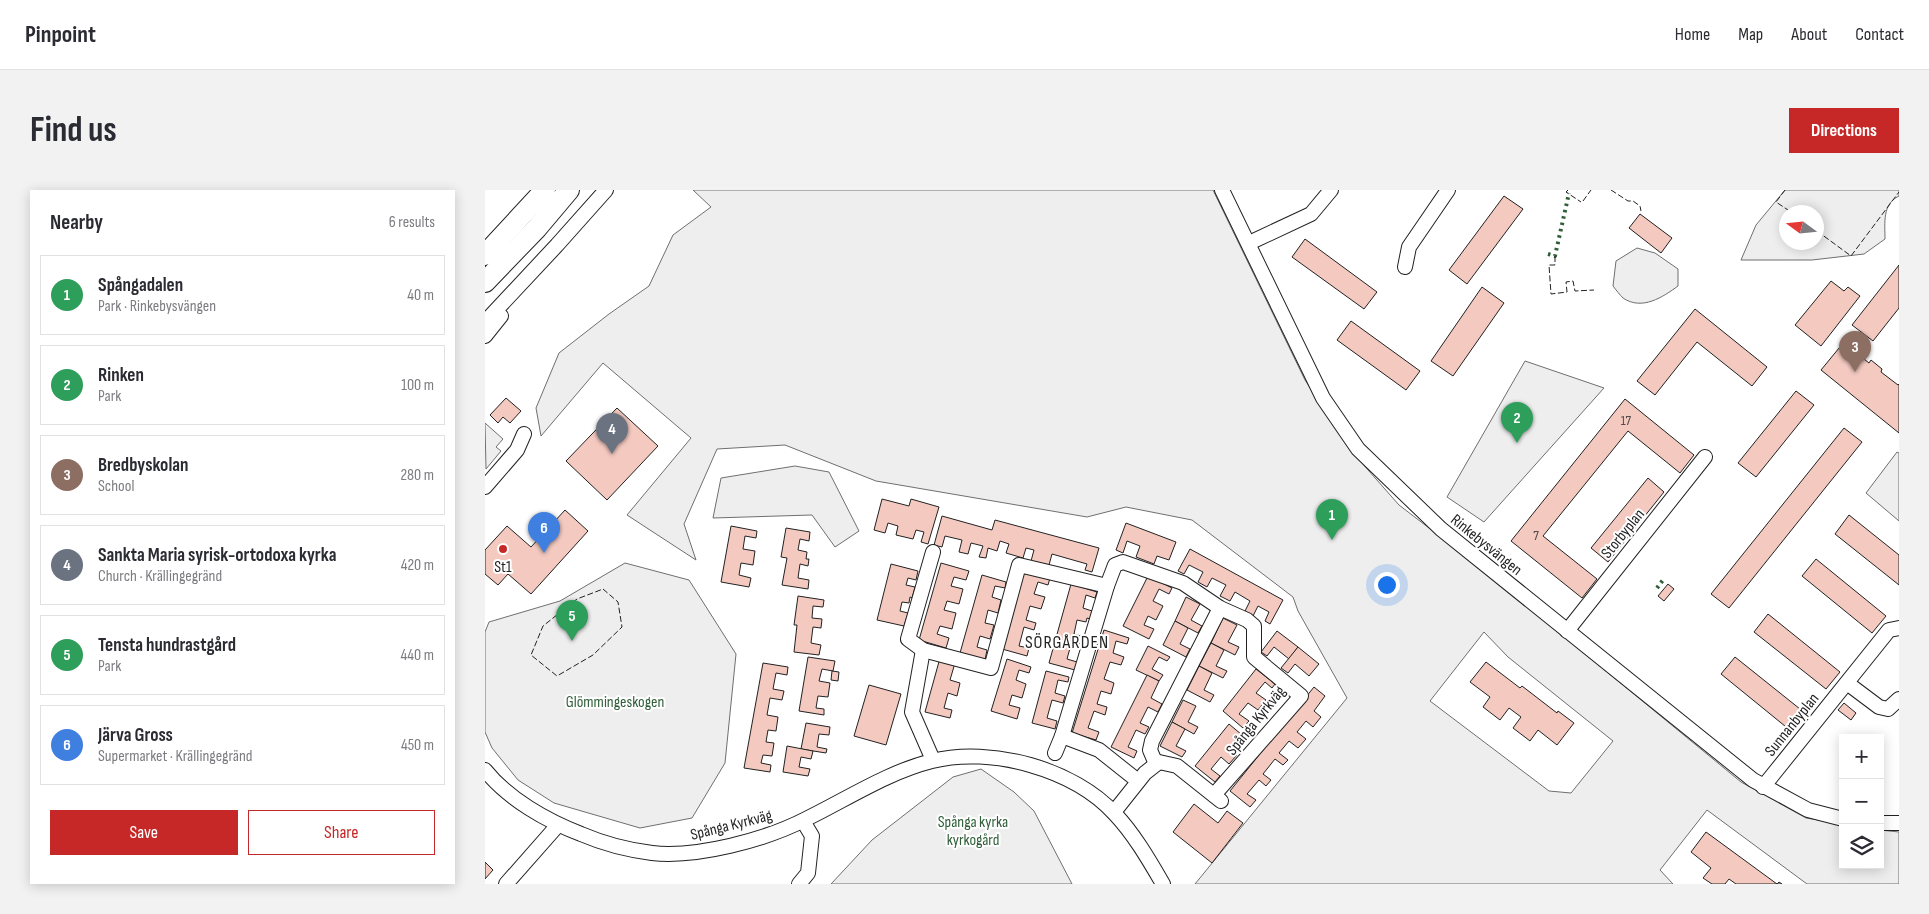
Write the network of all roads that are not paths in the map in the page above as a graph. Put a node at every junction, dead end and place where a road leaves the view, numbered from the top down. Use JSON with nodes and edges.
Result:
{"nodes":[{"id":1,"x":545,"y":190,"type":"edge"},
{"id":2,"x":569,"y":190,"type":"edge"},
{"id":3,"x":606,"y":190,"type":"edge"},
{"id":4,"x":1222,"y":190,"type":"edge"},
{"id":5,"x":1331,"y":190,"type":"edge"},
{"id":6,"x":1448,"y":190,"type":"edge"},
{"id":7,"x":529,"y":222,"type":"junction"},
{"id":8,"x":1249,"y":243,"type":"junction"},
{"id":9,"x":557,"y":245,"type":"junction"},
{"id":10,"x":485,"y":255,"type":"edge"},
{"id":11,"x":1405,"y":267,"type":"dead end"},
{"id":12,"x":485,"y":282,"type":"edge"},
{"id":13,"x":485,"y":322,"type":"edge"},
{"id":14,"x":485,"y":336,"type":"edge"},
{"id":15,"x":524,"y":434,"type":"dead end"},
{"id":16,"x":1705,"y":457,"type":"dead end"},
{"id":17,"x":485,"y":487,"type":"edge"},
{"id":18,"x":933,"y":552,"type":"dead end"},
{"id":19,"x":1107,"y":586,"type":"junction"},
{"id":20,"x":1220,"y":608,"type":"junction"},
{"id":21,"x":1899,"y":628,"type":"edge"},
{"id":22,"x":1567,"y":631,"type":"junction"},
{"id":23,"x":923,"y":650,"type":"junction"},
{"id":24,"x":1847,"y":683,"type":"junction"},
{"id":25,"x":1899,"y":699,"type":"edge"},
{"id":26,"x":1062,"y":736,"type":"junction"},
{"id":27,"x":1055,"y":753,"type":"dead end"},
{"id":28,"x":933,"y":760,"type":"junction"},
{"id":29,"x":1156,"y":764,"type":"junction"},
{"id":30,"x":485,"y":770,"type":"edge"},
{"id":31,"x":1138,"y":781,"type":"junction"},
{"id":32,"x":1763,"y":787,"type":"junction"},
{"id":33,"x":1114,"y":812,"type":"junction"},
{"id":34,"x":1839,"y":818,"type":"edge"},
{"id":35,"x":803,"y":821,"type":"junction"},
{"id":36,"x":1884,"y":823,"type":"edge"},
{"id":37,"x":1899,"y":823,"type":"edge"},
{"id":38,"x":558,"y":825,"type":"junction"},
{"id":39,"x":506,"y":884,"type":"edge"},
{"id":40,"x":799,"y":884,"type":"edge"},
{"id":41,"x":1163,"y":884,"type":"edge"}],
"edges":[{"from":1,"to":7,"type":"highway"},
{"from":2,"to":7,"type":"highway"},
{"from":3,"to":9,"type":"street"},
{"from":4,"to":8,"type":"street","name":"Rinkebysvängen"},
{"from":5,"to":8,"type":"street"},
{"from":6,"to":11,"type":"street"},
{"from":7,"to":10,"type":"highway"},
{"from":7,"to":12,"type":"highway"},
{"from":8,"to":22,"type":"street","name":"Rinkebysvängen"},
{"from":9,"to":13,"type":"street"},
{"from":9,"to":14,"type":"street"},
{"from":15,"to":17,"type":"street"},
{"from":16,"to":22,"type":"street","name":"Storbyplan"},
{"from":18,"to":23,"type":"street"},
{"from":19,"to":20,"type":"street","name":"Spånga Kyrkväg"},
{"from":19,"to":23,"type":"street"},
{"from":19,"to":26,"type":"street","name":"Spånga Kyrkväg"},
{"from":20,"to":29,"type":"street"},
{"from":20,"to":29,"type":"street","name":"Spånga Kyrkväg"},
{"from":21,"to":24,"type":"street","name":"Sunnanbyplan"},
{"from":22,"to":32,"type":"street","name":"Rinkebysvängen"},
{"from":23,"to":28,"type":"street"},
{"from":24,"to":25,"type":"street"},
{"from":24,"to":32,"type":"street","name":"Sunnanbyplan"},
{"from":26,"to":27,"type":"street","name":"Spånga Kyrkväg"},
{"from":26,"to":31,"type":"street"},
{"from":28,"to":33,"type":"street","name":"Spånga Kyrkväg"},
{"from":28,"to":35,"type":"street","name":"Spånga Kyrkväg"},
{"from":29,"to":31,"type":"street"},
{"from":30,"to":38,"type":"street","name":"Spånga Kyrkväg"},
{"from":31,"to":33,"type":"street"},
{"from":32,"to":34,"type":"street","name":"Rinkebysvängen"},
{"from":33,"to":41,"type":"street","name":"Spånga Kyrkväg"},
{"from":35,"to":38,"type":"street","name":"Spånga Kyrkväg"},
{"from":35,"to":40,"type":"street"},
{"from":36,"to":37,"type":"street"},
{"from":38,"to":39,"type":"street"}]}
